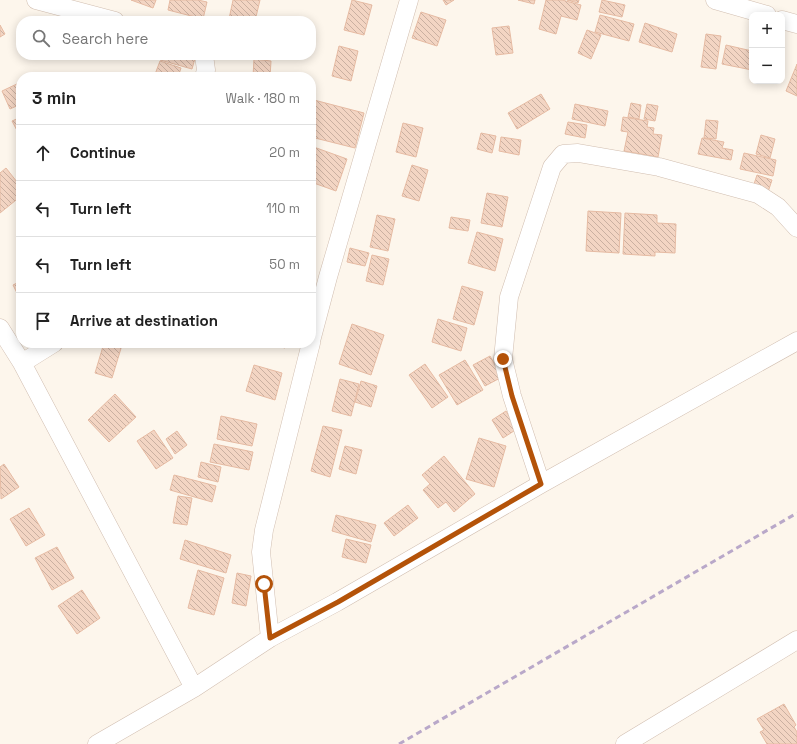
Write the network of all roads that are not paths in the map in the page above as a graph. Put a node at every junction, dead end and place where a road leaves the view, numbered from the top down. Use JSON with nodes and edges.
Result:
{"nodes":[{"id":1,"x":36,"y":0,"type":"edge"},
{"id":2,"x":409,"y":0,"type":"edge"},
{"id":3,"x":715,"y":0,"type":"edge"},
{"id":4,"x":757,"y":12,"type":"edge"},
{"id":5,"x":96,"y":16,"type":"edge"},
{"id":6,"x":785,"y":21,"type":"edge"},
{"id":7,"x":797,"y":24,"type":"edge"},
{"id":8,"x":205,"y":60,"type":"edge"},
{"id":9,"x":205,"y":72,"type":"edge"},
{"id":10,"x":797,"y":228,"type":"edge"},
{"id":11,"x":316,"y":323,"type":"edge"},
{"id":12,"x":0,"y":328,"type":"edge"},
{"id":13,"x":797,"y":341,"type":"edge"},
{"id":14,"x":46,"y":348,"type":"edge"},
{"id":15,"x":310,"y":348,"type":"edge"},
{"id":16,"x":22,"y":363,"type":"junction"},
{"id":17,"x":541,"y":484,"type":"junction"},
{"id":18,"x":270,"y":638,"type":"junction"},
{"id":19,"x":797,"y":640,"type":"edge"},
{"id":20,"x":194,"y":688,"type":"junction"},
{"id":21,"x":97,"y":744,"type":"edge"},
{"id":22,"x":625,"y":744,"type":"edge"}],
"edges":[{"from":1,"to":5,"type":"street"},
{"from":2,"to":11,"type":"street"},
{"from":3,"to":4,"type":"street"},
{"from":6,"to":7,"type":"street"},
{"from":8,"to":9,"type":"street"},
{"from":10,"to":17,"type":"street"},
{"from":12,"to":16,"type":"street"},
{"from":13,"to":17,"type":"street"},
{"from":14,"to":16,"type":"street"},
{"from":15,"to":18,"type":"street"},
{"from":16,"to":20,"type":"street"},
{"from":17,"to":18,"type":"street"},
{"from":18,"to":20,"type":"street"},
{"from":19,"to":22,"type":"street"},
{"from":20,"to":21,"type":"street"}]}
